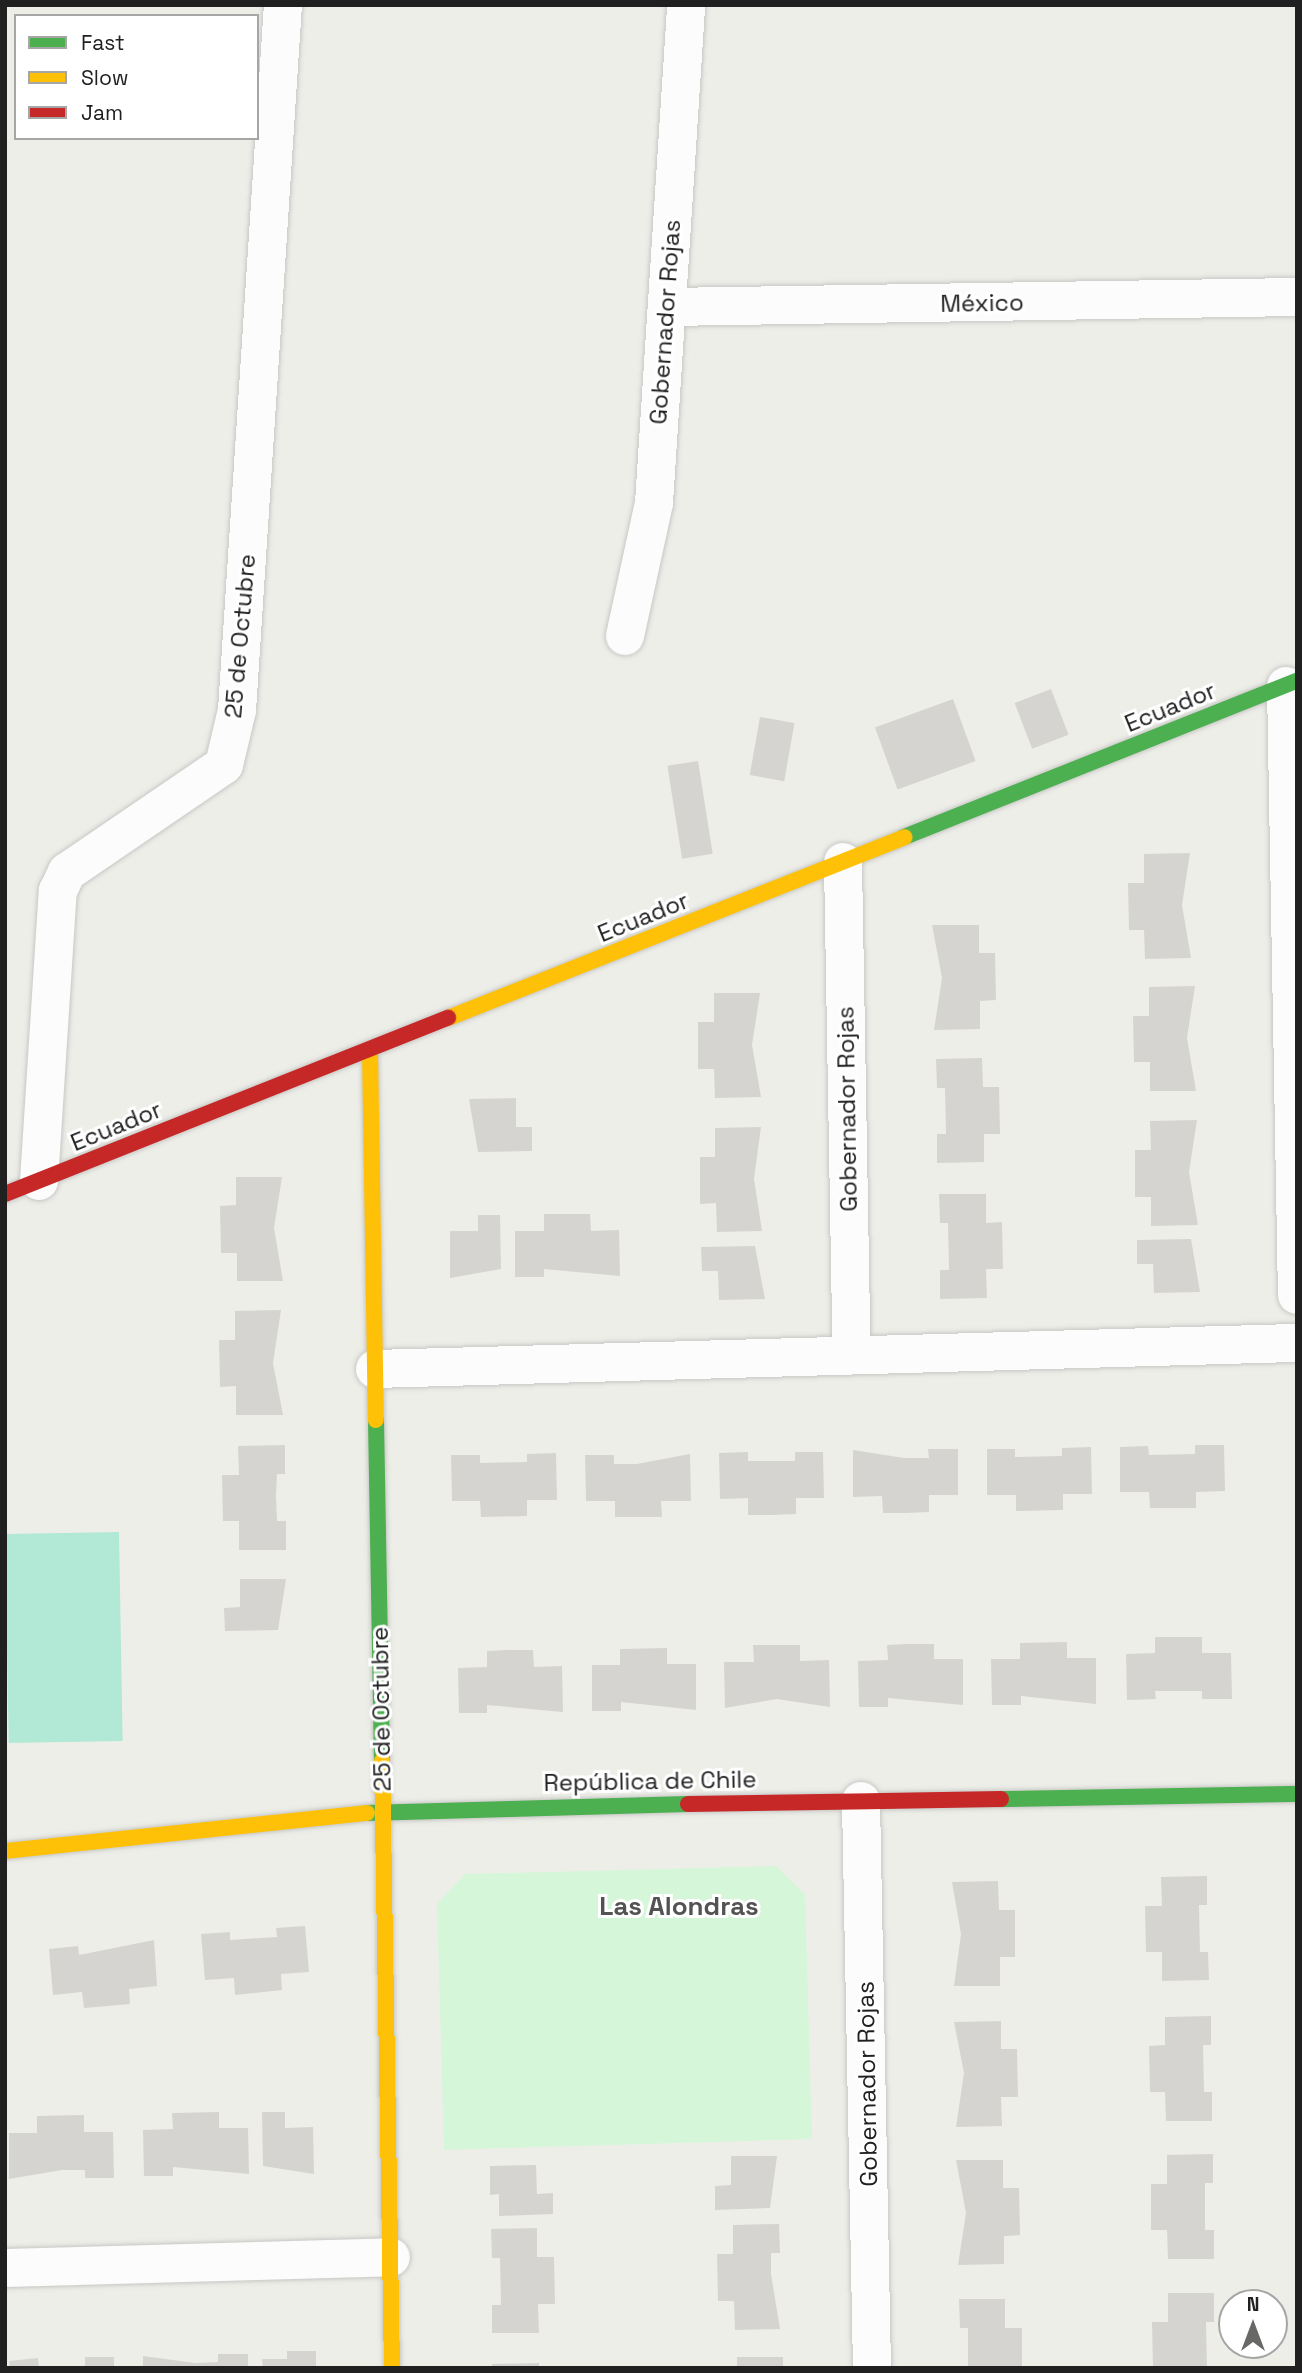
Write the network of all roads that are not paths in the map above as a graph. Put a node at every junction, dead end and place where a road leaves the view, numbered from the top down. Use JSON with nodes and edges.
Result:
{"nodes":[{"id":1,"x":283,"y":5,"type":"edge"},
{"id":2,"x":686,"y":5,"type":"edge"},
{"id":3,"x":1297,"y":298,"type":"edge"},
{"id":4,"x":667,"y":307,"type":"junction"},
{"id":5,"x":625,"y":636,"type":"dead end"},
{"id":6,"x":1291,"y":683,"type":"edge"},
{"id":7,"x":843,"y":862,"type":"junction"},
{"id":8,"x":370,"y":1050,"type":"junction"},
{"id":9,"x":22,"y":1188,"type":"edge"},
{"id":10,"x":1297,"y":1295,"type":"edge"},
{"id":11,"x":1297,"y":1343,"type":"edge"},
{"id":12,"x":852,"y":1355,"type":"junction"},
{"id":13,"x":375,"y":1369,"type":"junction"},
{"id":14,"x":1297,"y":1794,"type":"edge"},
{"id":15,"x":861,"y":1801,"type":"junction"},
{"id":16,"x":383,"y":1811,"type":"junction"},
{"id":17,"x":5,"y":1851,"type":"edge"},
{"id":18,"x":391,"y":2257,"type":"junction"},
{"id":19,"x":5,"y":2268,"type":"edge"},
{"id":20,"x":393,"y":2368,"type":"edge"},
{"id":21,"x":872,"y":2368,"type":"edge"}],
"edges":[{"from":1,"to":9,"type":"street","name":"25 de Octubre"},
{"from":2,"to":4,"type":"street","name":"Gobernador Rojas"},
{"from":3,"to":4,"type":"street","name":"México"},
{"from":4,"to":5,"type":"street","name":"Gobernador Rojas"},
{"from":6,"to":7,"type":"street","name":"Ecuador"},
{"from":6,"to":10,"type":"street"},
{"from":7,"to":8,"type":"street","name":"Ecuador"},
{"from":7,"to":12,"type":"street","name":"Gobernador Rojas"},
{"from":8,"to":9,"type":"street","name":"Ecuador"},
{"from":8,"to":13,"type":"street","name":"25 de Octubre"},
{"from":11,"to":12,"type":"street"},
{"from":12,"to":13,"type":"street"},
{"from":13,"to":16,"type":"street","name":"25 de Octubre"},
{"from":14,"to":15,"type":"street","name":"República de Chile"},
{"from":15,"to":16,"type":"street","name":"República de Chile"},
{"from":15,"to":21,"type":"street","name":"Gobernador Rojas"},
{"from":16,"to":17,"type":"street","name":"República de Chile"},
{"from":16,"to":18,"type":"street","name":"25 de Octubre"},
{"from":18,"to":19,"type":"street"},
{"from":18,"to":20,"type":"street","name":"25 de Octubre"}]}
